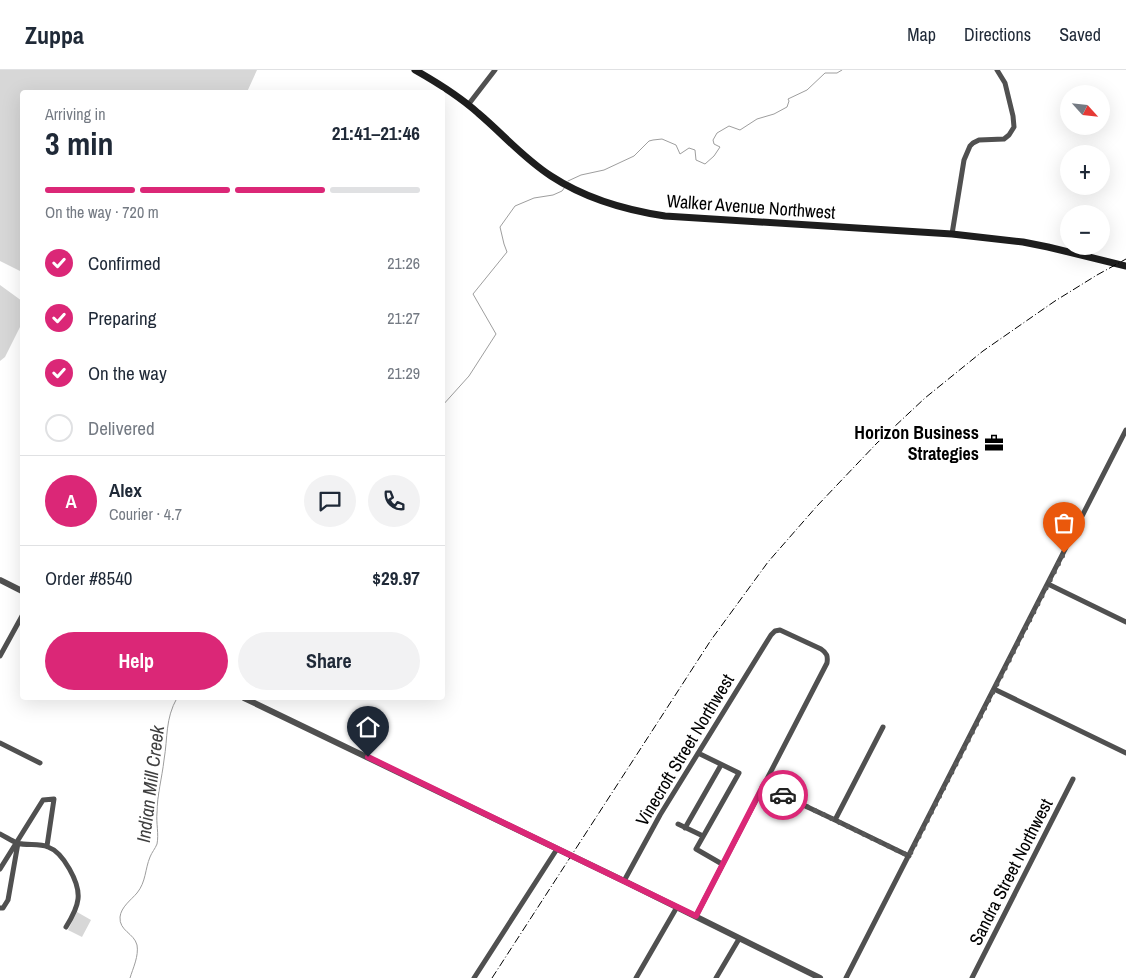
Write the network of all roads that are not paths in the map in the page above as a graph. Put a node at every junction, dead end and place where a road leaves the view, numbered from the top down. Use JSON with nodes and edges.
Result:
{"nodes":[{"id":1,"x":415,"y":70,"type":"edge"},
{"id":2,"x":495,"y":70,"type":"edge"},
{"id":3,"x":997,"y":70,"type":"edge"},
{"id":4,"x":468,"y":105,"type":"junction"},
{"id":5,"x":952,"y":234,"type":"junction"},
{"id":6,"x":1126,"y":266,"type":"edge"},
{"id":7,"x":1126,"y":430,"type":"edge"},
{"id":8,"x":0,"y":580,"type":"edge"},
{"id":9,"x":1048,"y":584,"type":"junction"},
{"id":10,"x":20,"y":590,"type":"edge"},
{"id":11,"x":20,"y":620,"type":"edge"},
{"id":12,"x":1126,"y":622,"type":"edge"},
{"id":13,"x":0,"y":656,"type":"edge"},
{"id":14,"x":994,"y":689,"type":"junction"},
{"id":15,"x":248,"y":700,"type":"edge"},
{"id":16,"x":883,"y":727,"type":"dead end"},
{"id":17,"x":0,"y":743,"type":"edge"},
{"id":18,"x":698,"y":753,"type":"junction"},
{"id":19,"x":1126,"y":753,"type":"edge"},
{"id":20,"x":40,"y":763,"type":"dead end"},
{"id":21,"x":722,"y":764,"type":"junction"},
{"id":22,"x":1073,"y":779,"type":"dead end"},
{"id":23,"x":763,"y":786,"type":"junction"},
{"id":24,"x":835,"y":820,"type":"junction"},
{"id":25,"x":678,"y":824,"type":"dead end"},
{"id":26,"x":685,"y":828,"type":"junction"},
{"id":27,"x":0,"y":834,"type":"edge"},
{"id":28,"x":703,"y":836,"type":"junction"},
{"id":29,"x":17,"y":843,"type":"junction"},
{"id":30,"x":47,"y":846,"type":"junction"},
{"id":31,"x":557,"y":849,"type":"junction"},
{"id":32,"x":909,"y":856,"type":"junction"},
{"id":33,"x":722,"y":864,"type":"junction"},
{"id":34,"x":0,"y":868,"type":"edge"},
{"id":35,"x":624,"y":881,"type":"junction"},
{"id":36,"x":677,"y":906,"type":"junction"},
{"id":37,"x":0,"y":908,"type":"edge"},
{"id":38,"x":696,"y":916,"type":"junction"},
{"id":39,"x":66,"y":928,"type":"dead end"},
{"id":40,"x":739,"y":938,"type":"junction"},
{"id":41,"x":474,"y":978,"type":"edge"},
{"id":42,"x":636,"y":978,"type":"edge"},
{"id":43,"x":716,"y":978,"type":"edge"},
{"id":44,"x":820,"y":978,"type":"edge"},
{"id":45,"x":846,"y":978,"type":"edge"},
{"id":46,"x":972,"y":978,"type":"edge"}],
"edges":[{"from":1,"to":4,"type":"main road","name":"Walker Avenue Northwest"},
{"from":2,"to":4,"type":"street"},
{"from":3,"to":5,"type":"street"},
{"from":4,"to":5,"type":"main road","name":"Walker Avenue Northwest"},
{"from":5,"to":6,"type":"main road","name":"Walker Avenue Northwest"},
{"from":7,"to":9,"type":"street"},
{"from":8,"to":10,"type":"street"},
{"from":9,"to":12,"type":"street"},
{"from":9,"to":14,"type":"street"},
{"from":11,"to":13,"type":"street"},
{"from":14,"to":19,"type":"street"},
{"from":14,"to":32,"type":"street"},
{"from":15,"to":31,"type":"street"},
{"from":16,"to":24,"type":"street"},
{"from":17,"to":20,"type":"street"},
{"from":18,"to":21,"type":"street"},
{"from":18,"to":23,"type":"street","name":"Vinecroft Street Northwest"},
{"from":18,"to":35,"type":"street","name":"Vinecroft Street Northwest"},
{"from":21,"to":26,"type":"street"},
{"from":21,"to":28,"type":"street"},
{"from":22,"to":46,"type":"street","name":"Sandra Street Northwest"},
{"from":23,"to":24,"type":"street"},
{"from":23,"to":33,"type":"street"},
{"from":24,"to":32,"type":"street"},
{"from":25,"to":26,"type":"street"},
{"from":26,"to":28,"type":"street"},
{"from":27,"to":29,"type":"street"},
{"from":28,"to":33,"type":"street"},
{"from":29,"to":30,"type":"street"},
{"from":29,"to":30,"type":"street"},
{"from":29,"to":34,"type":"street"},
{"from":29,"to":37,"type":"street"},
{"from":30,"to":39,"type":"street"},
{"from":31,"to":35,"type":"street"},
{"from":31,"to":41,"type":"street"},
{"from":32,"to":45,"type":"street"},
{"from":33,"to":38,"type":"street"},
{"from":35,"to":36,"type":"street"},
{"from":36,"to":38,"type":"street"},
{"from":36,"to":42,"type":"street"},
{"from":38,"to":40,"type":"street"},
{"from":40,"to":43,"type":"street"},
{"from":40,"to":44,"type":"street"}]}
